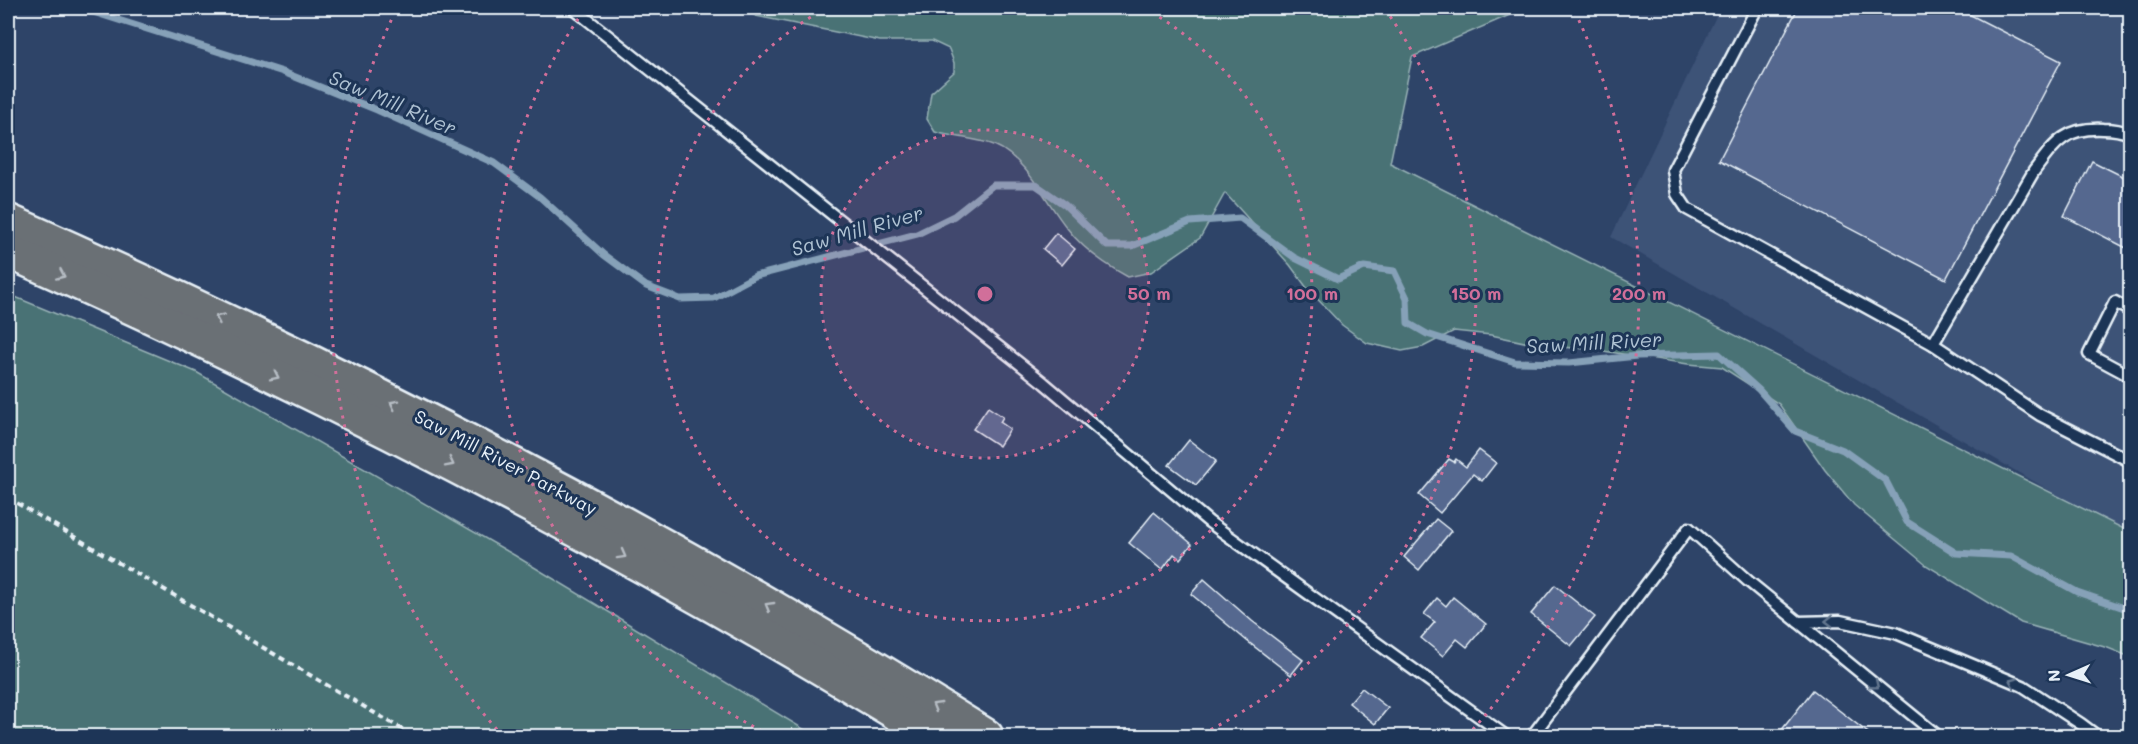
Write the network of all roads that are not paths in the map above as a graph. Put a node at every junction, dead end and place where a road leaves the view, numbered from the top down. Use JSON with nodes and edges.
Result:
{"nodes":[{"id":1,"x":573,"y":8,"type":"edge"},
{"id":2,"x":1757,"y":8,"type":"edge"},
{"id":3,"x":2130,"y":134,"type":"edge"},
{"id":4,"x":8,"y":221,"type":"edge"},
{"id":5,"x":8,"y":251,"type":"edge"},
{"id":6,"x":2130,"y":311,"type":"edge"},
{"id":7,"x":1933,"y":344,"type":"junction"},
{"id":8,"x":2130,"y":376,"type":"edge"},
{"id":9,"x":2130,"y":461,"type":"edge"},
{"id":10,"x":1797,"y":622,"type":"junction"},
{"id":11,"x":934,"y":736,"type":"edge"},
{"id":12,"x":986,"y":736,"type":"edge"},
{"id":13,"x":1506,"y":736,"type":"edge"},
{"id":14,"x":1532,"y":736,"type":"edge"},
{"id":15,"x":1938,"y":736,"type":"edge"},
{"id":16,"x":2097,"y":736,"type":"edge"}],
"edges":[{"from":1,"to":13,"type":"lane"},
{"from":2,"to":7,"type":"lane"},
{"from":3,"to":7,"type":"lane"},
{"from":12,"to":4,"type":"highway","name":"Saw Mill River Parkway","one_way":true},
{"from":5,"to":11,"type":"highway","name":"Saw Mill River Parkway","one_way":true},
{"from":6,"to":8,"type":"lane"},
{"from":7,"to":9,"type":"lane"},
{"from":10,"to":14,"type":"lane"},
{"from":10,"to":15,"type":"lane","one_way":true},
{"from":16,"to":10,"type":"lane","one_way":true}]}
